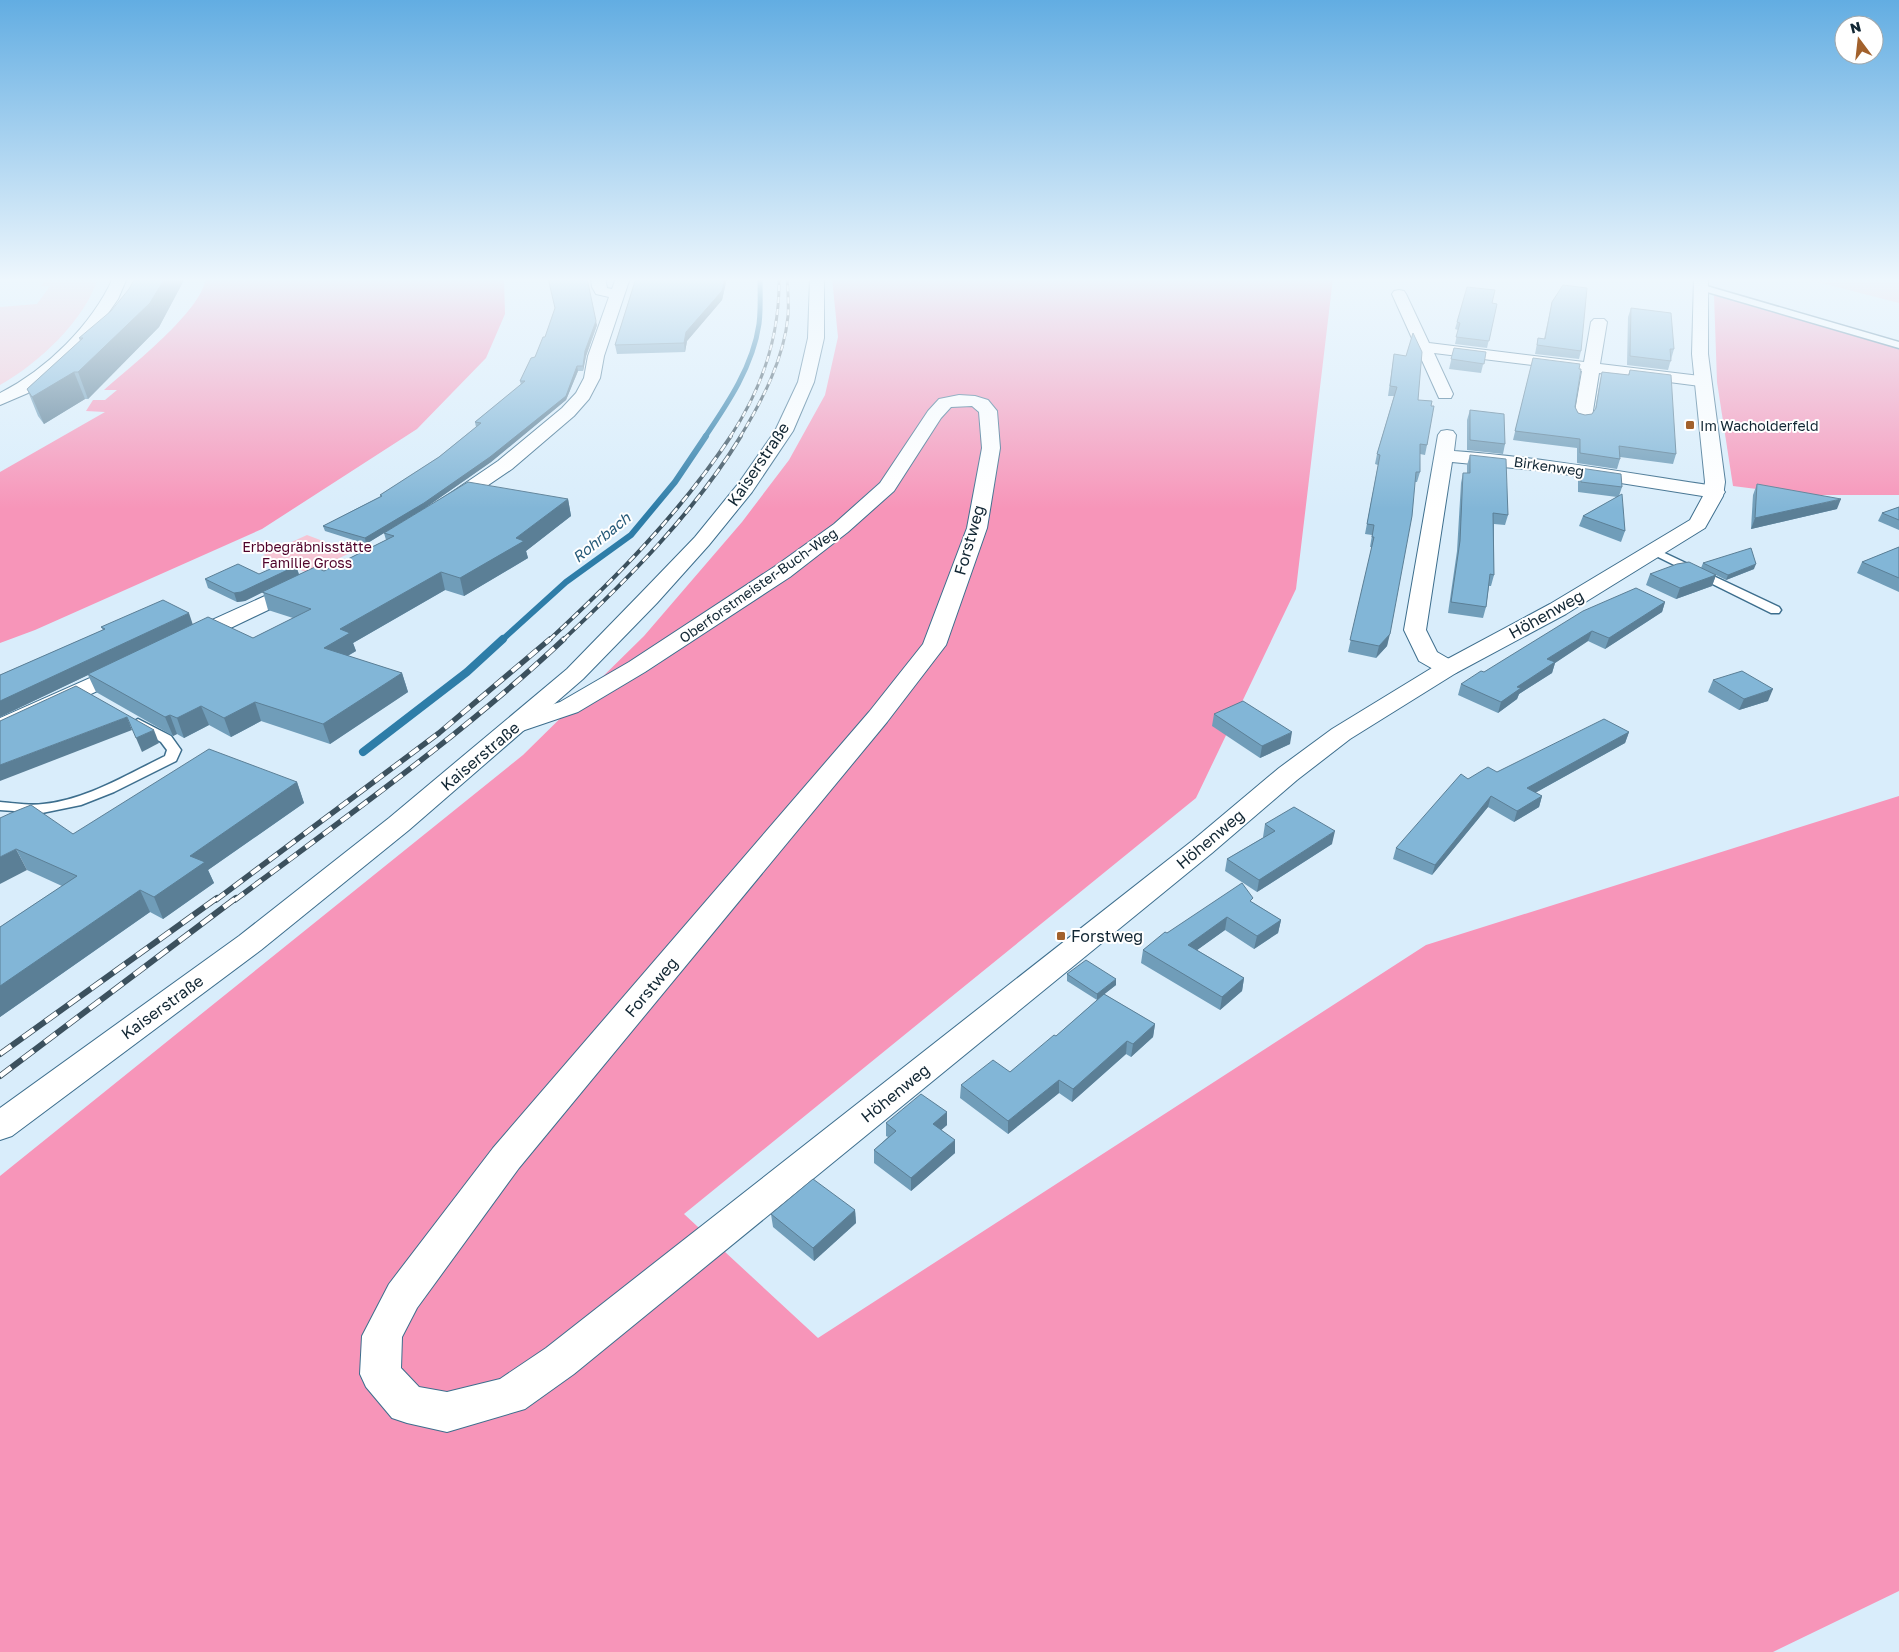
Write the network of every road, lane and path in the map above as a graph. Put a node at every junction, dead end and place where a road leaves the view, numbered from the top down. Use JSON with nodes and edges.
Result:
{"nodes":[{"id":1,"x":64,"y":355,"type":"edge"},
{"id":2,"x":596,"y":355,"type":"edge"},
{"id":3,"x":812,"y":355,"type":"edge"},
{"id":4,"x":1428,"y":355,"type":"edge"},
{"id":5,"x":1489,"y":355,"type":"edge"},
{"id":6,"x":1594,"y":355,"type":"edge"},
{"id":7,"x":1700,"y":355,"type":"edge"},
{"id":8,"x":1592,"y":368,"type":"junction"},
{"id":9,"x":1700,"y":381,"type":"junction"},
{"id":10,"x":22,"y":389,"type":"junction"},
{"id":11,"x":1445,"y":394,"type":"dead end"},
{"id":12,"x":0,"y":400,"type":"edge"},
{"id":13,"x":0,"y":407,"type":"edge"},
{"id":14,"x":988,"y":411,"type":"joint"},
{"id":15,"x":1583,"y":418,"type":"edge"},
{"id":16,"x":1447,"y":435,"type":"dead end"},
{"id":17,"x":1443,"y":456,"type":"junction"},
{"id":18,"x":1714,"y":492,"type":"junction"},
{"id":19,"x":433,"y":514,"type":"edge"},
{"id":20,"x":1654,"y":550,"type":"junction"},
{"id":21,"x":318,"y":577,"type":"edge"},
{"id":22,"x":1775,"y":610,"type":"dead end"},
{"id":23,"x":166,"y":650,"type":"edge"},
{"id":24,"x":140,"y":662,"type":"edge"},
{"id":25,"x":1448,"y":668,"type":"junction"},
{"id":26,"x":123,"y":715,"type":"edge"},
{"id":27,"x":516,"y":725,"type":"junction"},
{"id":28,"x":0,"y":727,"type":"edge"},
{"id":29,"x":0,"y":806,"type":"edge"},
{"id":30,"x":0,"y":1126,"type":"edge"},
{"id":31,"x":560,"y":1361,"type":"joint"}],
"edges":[{"from":1,"to":10,"type":"street"},
{"from":2,"to":19,"type":"street"},
{"from":3,"to":27,"type":"street","name":"Kaiserstraße"},
{"from":4,"to":11,"type":"street"},
{"from":5,"to":8,"type":"street"},
{"from":6,"to":8,"type":"street"},
{"from":7,"to":9,"type":"street","name":"Höhenweg"},
{"from":8,"to":9,"type":"street"},
{"from":8,"to":15,"type":"street"},
{"from":9,"to":18,"type":"street","name":"Höhenweg"},
{"from":10,"to":12,"type":"street"},
{"from":10,"to":13,"type":"street"},
{"from":14,"to":27,"type":"street","name":"Oberforstmeister-Buch-Weg"},
{"from":14,"to":31,"type":"street","name":"Forstweg"},
{"from":16,"to":17,"type":"street"},
{"from":17,"to":18,"type":"street","name":"Birkenweg"},
{"from":17,"to":25,"type":"street"},
{"from":18,"to":20,"type":"street","name":"Höhenweg"},
{"from":20,"to":22,"type":"lane"},
{"from":20,"to":25,"type":"street","name":"Höhenweg"},
{"from":21,"to":23,"type":"street"},
{"from":24,"to":28,"type":"street"},
{"from":25,"to":31,"type":"street","name":"Höhenweg"},
{"from":26,"to":29,"type":"lane"},
{"from":27,"to":30,"type":"street","name":"Kaiserstraße"}]}
